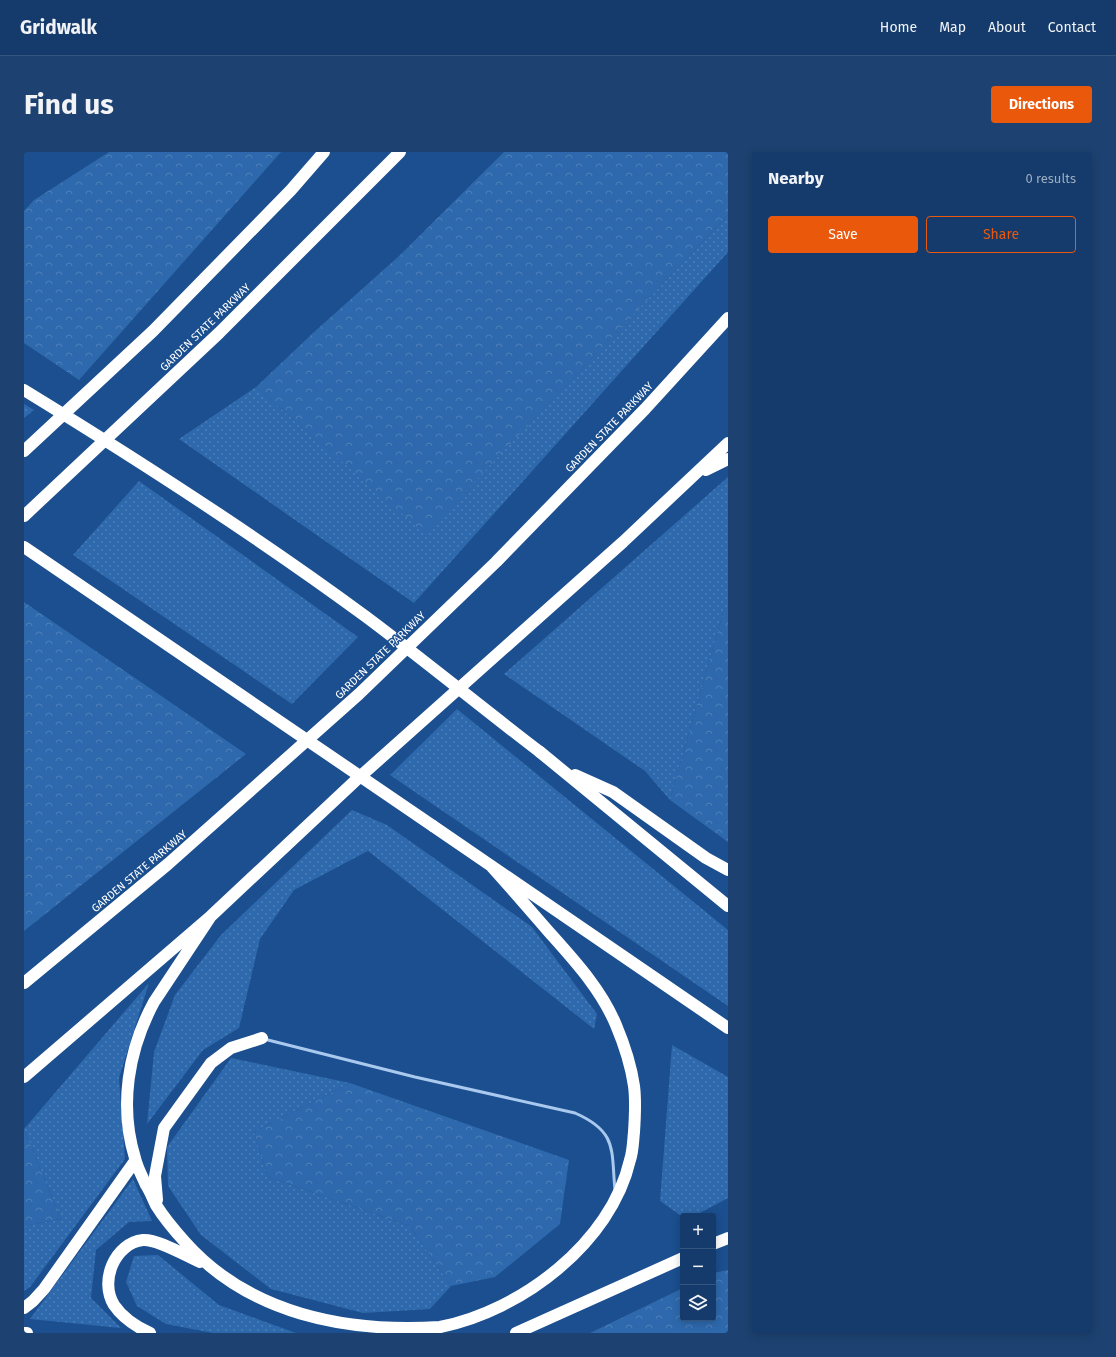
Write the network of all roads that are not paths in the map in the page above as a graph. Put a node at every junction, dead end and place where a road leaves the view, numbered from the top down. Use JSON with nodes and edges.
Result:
{"nodes":[{"id":1,"x":324,"y":152,"type":"edge"},
{"id":2,"x":400,"y":152,"type":"edge"},
{"id":3,"x":728,"y":318,"type":"edge"},
{"id":4,"x":24,"y":390,"type":"edge"},
{"id":5,"x":728,"y":443,"type":"edge"},
{"id":6,"x":24,"y":451,"type":"edge"},
{"id":7,"x":728,"y":459,"type":"edge"},
{"id":8,"x":695,"y":475,"type":"junction"},
{"id":9,"x":24,"y":516,"type":"edge"},
{"id":10,"x":24,"y":547,"type":"edge"},
{"id":11,"x":559,"y":768,"type":"junction"},
{"id":12,"x":492,"y":867,"type":"junction"},
{"id":13,"x":728,"y":870,"type":"edge"},
{"id":14,"x":728,"y":906,"type":"edge"},
{"id":15,"x":211,"y":916,"type":"junction"},
{"id":16,"x":24,"y":983,"type":"edge"},
{"id":17,"x":728,"y":1028,"type":"edge"},
{"id":18,"x":262,"y":1038,"type":"joint"},
{"id":19,"x":24,"y":1077,"type":"edge"},
{"id":20,"x":135,"y":1162,"type":"junction"},
{"id":21,"x":616,"y":1198,"type":"junction"},
{"id":22,"x":157,"y":1207,"type":"junction"},
{"id":23,"x":728,"y":1238,"type":"edge"},
{"id":24,"x":716,"y":1243,"type":"edge"},
{"id":25,"x":680,"y":1259,"type":"edge"},
{"id":26,"x":208,"y":1266,"type":"junction"},
{"id":27,"x":24,"y":1308,"type":"edge"},
{"id":28,"x":24,"y":1333,"type":"edge"},
{"id":29,"x":27,"y":1333,"type":"edge"},
{"id":30,"x":150,"y":1333,"type":"edge"},
{"id":31,"x":516,"y":1333,"type":"edge"}],
"edges":[{"from":1,"to":6,"type":"highway"},
{"from":2,"to":9,"type":"highway","name":"GARDEN STATE PARKWAY"},
{"from":3,"to":16,"type":"highway","name":"GARDEN STATE PARKWAY"},
{"from":4,"to":11,"type":"highway","bridge":true},
{"from":5,"to":8,"type":"highway"},
{"from":7,"to":8,"type":"highway"},
{"from":8,"to":15,"type":"highway"},
{"from":10,"to":12,"type":"highway","bridge":true},
{"from":11,"to":13,"type":"highway"},
{"from":11,"to":14,"type":"highway"},
{"from":12,"to":17,"type":"highway"},
{"from":12,"to":21,"type":"highway"},
{"from":15,"to":19,"type":"highway"},
{"from":15,"to":20,"type":"highway"},
{"from":18,"to":21,"type":"lane"},
{"from":18,"to":22,"type":"highway"},
{"from":20,"to":22,"type":"highway"},
{"from":20,"to":27,"type":"highway"},
{"from":21,"to":26,"type":"highway"},
{"from":22,"to":26,"type":"highway"},
{"from":23,"to":24,"type":"highway"},
{"from":25,"to":31,"type":"highway"},
{"from":26,"to":30,"type":"highway"},
{"from":28,"to":29,"type":"highway"}]}
